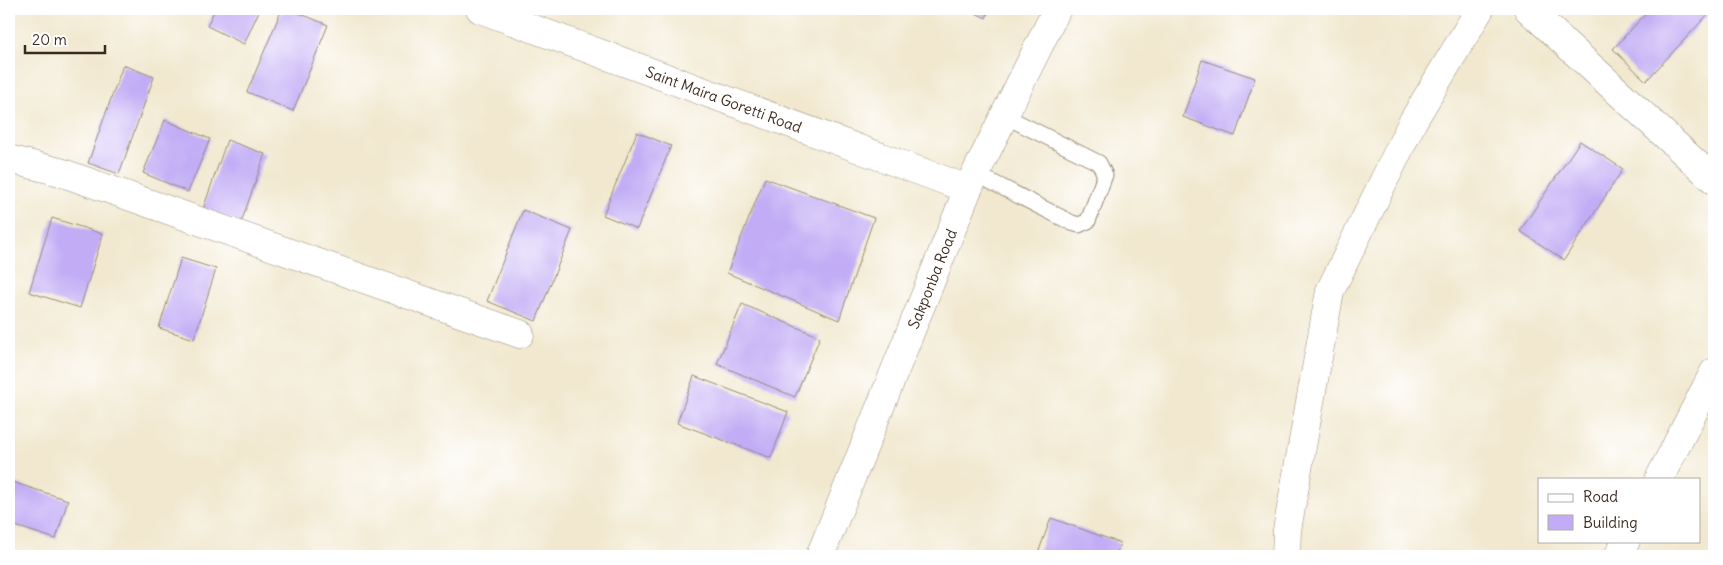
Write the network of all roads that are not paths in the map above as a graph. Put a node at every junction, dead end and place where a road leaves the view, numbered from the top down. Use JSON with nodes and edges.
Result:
{"nodes":[{"id":1,"x":480,"y":9,"type":"edge"},
{"id":2,"x":1057,"y":9,"type":"edge"},
{"id":3,"x":1480,"y":9,"type":"edge"},
{"id":4,"x":1528,"y":9,"type":"edge"},
{"id":5,"x":524,"y":17,"type":"edge"},
{"id":6,"x":1005,"y":116,"type":"junction"},
{"id":7,"x":9,"y":160,"type":"edge"},
{"id":8,"x":1714,"y":180,"type":"edge"},
{"id":9,"x":972,"y":182,"type":"junction"},
{"id":10,"x":520,"y":334,"type":"dead end"},
{"id":11,"x":1714,"y":372,"type":"edge"},
{"id":12,"x":1659,"y":478,"type":"edge"},
{"id":13,"x":1625,"y":542,"type":"edge"},
{"id":14,"x":820,"y":556,"type":"edge"},
{"id":15,"x":1286,"y":556,"type":"edge"},
{"id":16,"x":1618,"y":556,"type":"edge"}],
"edges":[{"from":1,"to":5,"type":"street","name":"Saint Maira Goretti Road"},
{"from":2,"to":6,"type":"street","name":"Sakponba Road"},
{"from":3,"to":15,"type":"street"},
{"from":4,"to":8,"type":"street"},
{"from":5,"to":9,"type":"street","name":"Saint Maira Goretti Road"},
{"from":6,"to":9,"type":"street","name":"Sakponba Road"},
{"from":6,"to":9,"type":"lane"},
{"from":7,"to":10,"type":"street"},
{"from":9,"to":14,"type":"street","name":"Sakponba Road"},
{"from":11,"to":12,"type":"street"},
{"from":13,"to":16,"type":"street"}]}
